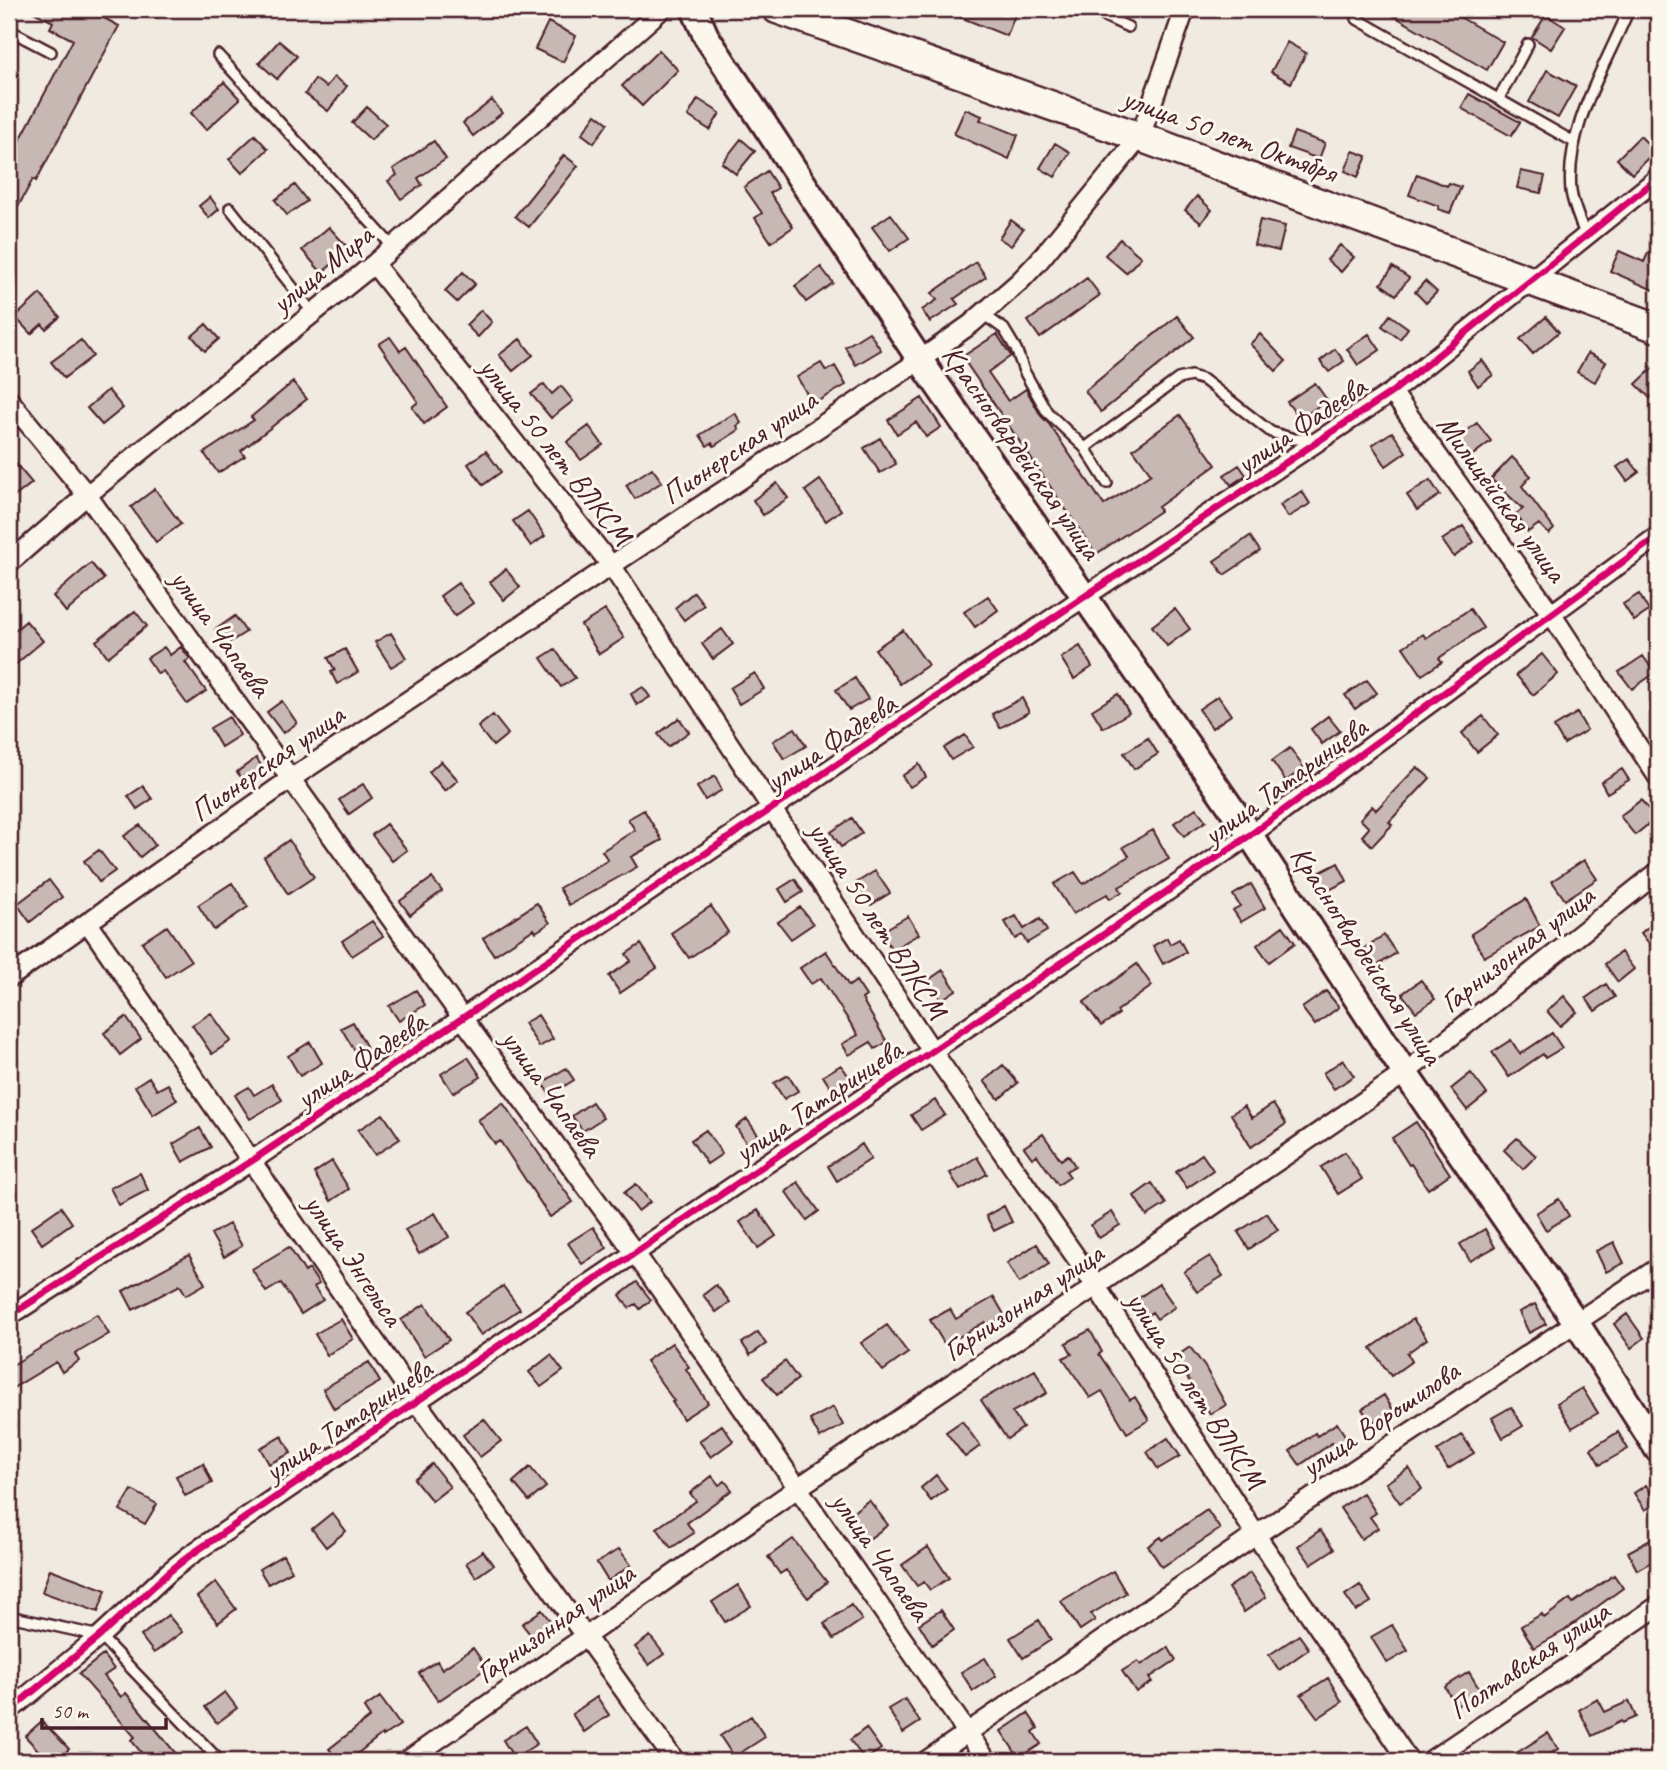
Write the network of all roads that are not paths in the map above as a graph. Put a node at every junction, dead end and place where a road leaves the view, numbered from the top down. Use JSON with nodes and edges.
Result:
{"nodes":[{"id":1,"x":662,"y":9,"type":"edge"},
{"id":2,"x":694,"y":9,"type":"edge"},
{"id":3,"x":777,"y":9,"type":"edge"},
{"id":4,"x":1089,"y":9,"type":"edge"},
{"id":5,"x":1185,"y":9,"type":"edge"},
{"id":6,"x":1629,"y":9,"type":"edge"},
{"id":7,"x":834,"y":18,"type":"edge"},
{"id":8,"x":1357,"y":19,"type":"dead end"},
{"id":9,"x":1128,"y":27,"type":"dead end"},
{"id":10,"x":9,"y":30,"type":"edge"},
{"id":11,"x":1528,"y":44,"type":"dead end"},
{"id":12,"x":51,"y":52,"type":"dead end"},
{"id":13,"x":218,"y":55,"type":"dead end"},
{"id":14,"x":1499,"y":98,"type":"junction"},
{"id":15,"x":1140,"y":137,"type":"junction"},
{"id":16,"x":1574,"y":142,"type":"junction"},
{"id":17,"x":1658,"y":178,"type":"edge"},
{"id":18,"x":230,"y":208,"type":"dead end"},
{"id":19,"x":1586,"y":237,"type":"junction"},
{"id":20,"x":393,"y":247,"type":"junction"},
{"id":21,"x":374,"y":264,"type":"junction"},
{"id":22,"x":1532,"y":281,"type":"junction"},
{"id":23,"x":313,"y":313,"type":"junction"},
{"id":24,"x":983,"y":314,"type":"junction"},
{"id":25,"x":1658,"y":328,"type":"edge"},
{"id":26,"x":920,"y":360,"type":"junction"},
{"id":27,"x":1392,"y":392,"type":"junction"},
{"id":28,"x":9,"y":400,"type":"edge"},
{"id":29,"x":1322,"y":439,"type":"junction"},
{"id":30,"x":1085,"y":449,"type":"junction"},
{"id":31,"x":1107,"y":483,"type":"dead end"},
{"id":32,"x":87,"y":495,"type":"junction"},
{"id":33,"x":1658,"y":536,"type":"edge"},
{"id":34,"x":9,"y":563,"type":"edge"},
{"id":35,"x":611,"y":565,"type":"junction"},
{"id":36,"x":1084,"y":597,"type":"junction"},
{"id":37,"x":1552,"y":615,"type":"junction"},
{"id":38,"x":292,"y":778,"type":"junction"},
{"id":39,"x":1658,"y":778,"type":"edge"},
{"id":40,"x":772,"y":810,"type":"junction"},
{"id":41,"x":1250,"y":835,"type":"junction"},
{"id":42,"x":1658,"y":872,"type":"edge"},
{"id":43,"x":88,"y":923,"type":"junction"},
{"id":44,"x":9,"y":978,"type":"edge"},
{"id":45,"x":463,"y":1018,"type":"junction"},
{"id":46,"x":932,"y":1051,"type":"junction"},
{"id":47,"x":1405,"y":1073,"type":"junction"},
{"id":48,"x":253,"y":1160,"type":"junction"},
{"id":49,"x":635,"y":1253,"type":"junction"},
{"id":50,"x":1658,"y":1268,"type":"edge"},
{"id":51,"x":1096,"y":1286,"type":"junction"},
{"id":52,"x":9,"y":1316,"type":"edge"},
{"id":53,"x":1576,"y":1322,"type":"junction"},
{"id":54,"x":416,"y":1401,"type":"junction"},
{"id":55,"x":1658,"y":1450,"type":"edge"},
{"id":56,"x":799,"y":1487,"type":"junction"},
{"id":57,"x":1256,"y":1535,"type":"junction"},
{"id":58,"x":1658,"y":1606,"type":"edge"},
{"id":59,"x":9,"y":1615,"type":"edge"},
{"id":60,"x":585,"y":1635,"type":"junction"},
{"id":61,"x":100,"y":1636,"type":"junction"},
{"id":62,"x":9,"y":1711,"type":"edge"},
{"id":63,"x":969,"y":1733,"type":"junction"},
{"id":64,"x":220,"y":1761,"type":"edge"},
{"id":65,"x":407,"y":1761,"type":"edge"},
{"id":66,"x":676,"y":1761,"type":"edge"},
{"id":67,"x":926,"y":1761,"type":"edge"},
{"id":68,"x":987,"y":1761,"type":"edge"},
{"id":69,"x":1409,"y":1761,"type":"edge"},
{"id":70,"x":1430,"y":1761,"type":"edge"}],
"edges":[{"from":1,"to":20,"type":"street","name":"улица Мира"},
{"from":2,"to":26,"type":"street","name":"Красногвардейская улица"},
{"from":3,"to":7,"type":"main road","name":"улица 50 лет Октября"},
{"from":4,"to":9,"type":"lane"},
{"from":5,"to":15,"type":"street","name":"Пионерская улица"},
{"from":6,"to":16,"type":"lane"},
{"from":7,"to":15,"type":"main road","name":"улица 50 лет Октября"},
{"from":8,"to":14,"type":"lane"},
{"from":10,"to":12,"type":"lane"},
{"from":11,"to":14,"type":"lane"},
{"from":13,"to":20,"type":"lane"},
{"from":14,"to":16,"type":"lane"},
{"from":15,"to":22,"type":"main road","name":"улица 50 лет Октября"},
{"from":15,"to":24,"type":"street","name":"Пионерская улица"},
{"from":16,"to":19,"type":"lane"},
{"from":17,"to":19,"type":"street","name":"улица Фадеева"},
{"from":18,"to":23,"type":"lane"},
{"from":19,"to":22,"type":"street","name":"улица Фадеева"},
{"from":20,"to":21,"type":"street","name":"улица Мира"},
{"from":21,"to":23,"type":"street","name":"улица Мира"},
{"from":21,"to":35,"type":"street","name":"улица 50 лет ВЛКСМ"},
{"from":22,"to":25,"type":"main road","name":"улица 50 лет Октября"},
{"from":22,"to":27,"type":"street","name":"улица Фадеева"},
{"from":23,"to":32,"type":"street","name":"улица Мира"},
{"from":24,"to":26,"type":"street","name":"Пионерская улица"},
{"from":24,"to":30,"type":"lane"},
{"from":26,"to":35,"type":"street","name":"Пионерская улица"},
{"from":26,"to":36,"type":"street","name":"Красногвардейская улица"},
{"from":27,"to":29,"type":"street","name":"улица Фадеева"},
{"from":27,"to":37,"type":"street","name":"Милицейская улица"},
{"from":28,"to":32,"type":"street","name":"улица Чапаева"},
{"from":29,"to":30,"type":"lane"},
{"from":29,"to":36,"type":"street","name":"улица Фадеева"},
{"from":30,"to":31,"type":"lane"},
{"from":32,"to":34,"type":"street","name":"улица Мира"},
{"from":32,"to":38,"type":"street","name":"улица Чапаева"},
{"from":33,"to":37,"type":"street","name":"улица Татаринцева"},
{"from":35,"to":38,"type":"street","name":"Пионерская улица"},
{"from":35,"to":40,"type":"street","name":"улица 50 лет ВЛКСМ"},
{"from":36,"to":40,"type":"street","name":"улица Фадеева"},
{"from":36,"to":41,"type":"street","name":"Красногвардейская улица"},
{"from":37,"to":39,"type":"street","name":"Милицейская улица"},
{"from":37,"to":41,"type":"street","name":"улица Татаринцева"},
{"from":38,"to":43,"type":"street","name":"Пионерская улица"},
{"from":38,"to":45,"type":"street","name":"улица Чапаева"},
{"from":40,"to":45,"type":"street","name":"улица Фадеева"},
{"from":40,"to":46,"type":"street","name":"улица 50 лет ВЛКСМ"},
{"from":41,"to":46,"type":"street","name":"улица Татаринцева"},
{"from":41,"to":47,"type":"street","name":"Красногвардейская улица"},
{"from":42,"to":47,"type":"street","name":"Гарнизонная улица"},
{"from":43,"to":44,"type":"street","name":"Пионерская улица"},
{"from":43,"to":48,"type":"street","name":"улица Энгельса"},
{"from":45,"to":48,"type":"street","name":"улица Фадеева"},
{"from":45,"to":49,"type":"street","name":"улица Чапаева"},
{"from":46,"to":49,"type":"street","name":"улица Татаринцева"},
{"from":46,"to":51,"type":"street","name":"улица 50 лет ВЛКСМ"},
{"from":47,"to":51,"type":"street","name":"Гарнизонная улица"},
{"from":47,"to":53,"type":"street","name":"Красногвардейская улица"},
{"from":48,"to":52,"type":"street","name":"улица Фадеева"},
{"from":48,"to":54,"type":"street","name":"улица Энгельса"},
{"from":49,"to":54,"type":"street","name":"улица Татаринцева"},
{"from":49,"to":56,"type":"street","name":"улица Чапаева"},
{"from":50,"to":53,"type":"street","name":"улица Ворошилова"},
{"from":51,"to":56,"type":"street","name":"Гарнизонная улица"},
{"from":51,"to":57,"type":"street","name":"улица 50 лет ВЛКСМ"},
{"from":53,"to":55,"type":"street","name":"Красногвардейская улица"},
{"from":53,"to":57,"type":"street","name":"улица Ворошилова"},
{"from":54,"to":60,"type":"street","name":"улица Энгельса"},
{"from":54,"to":61,"type":"street","name":"улица Татаринцева"},
{"from":56,"to":60,"type":"street","name":"Гарнизонная улица"},
{"from":56,"to":63,"type":"street","name":"улица Чапаева"},
{"from":57,"to":63,"type":"street","name":"улица Ворошилова"},
{"from":57,"to":69,"type":"street","name":"улица 50 лет ВЛКСМ"},
{"from":58,"to":70,"type":"street","name":"Полтавская улица"},
{"from":59,"to":61,"type":"lane"},
{"from":60,"to":65,"type":"street","name":"Гарнизонная улица"},
{"from":60,"to":66,"type":"street","name":"улица Энгельса"},
{"from":61,"to":62,"type":"street","name":"улица Татаринцева"},
{"from":61,"to":64,"type":"lane"},
{"from":63,"to":67,"type":"street","name":"улица Ворошилова"},
{"from":63,"to":68,"type":"street","name":"улица Чапаева"}]}
